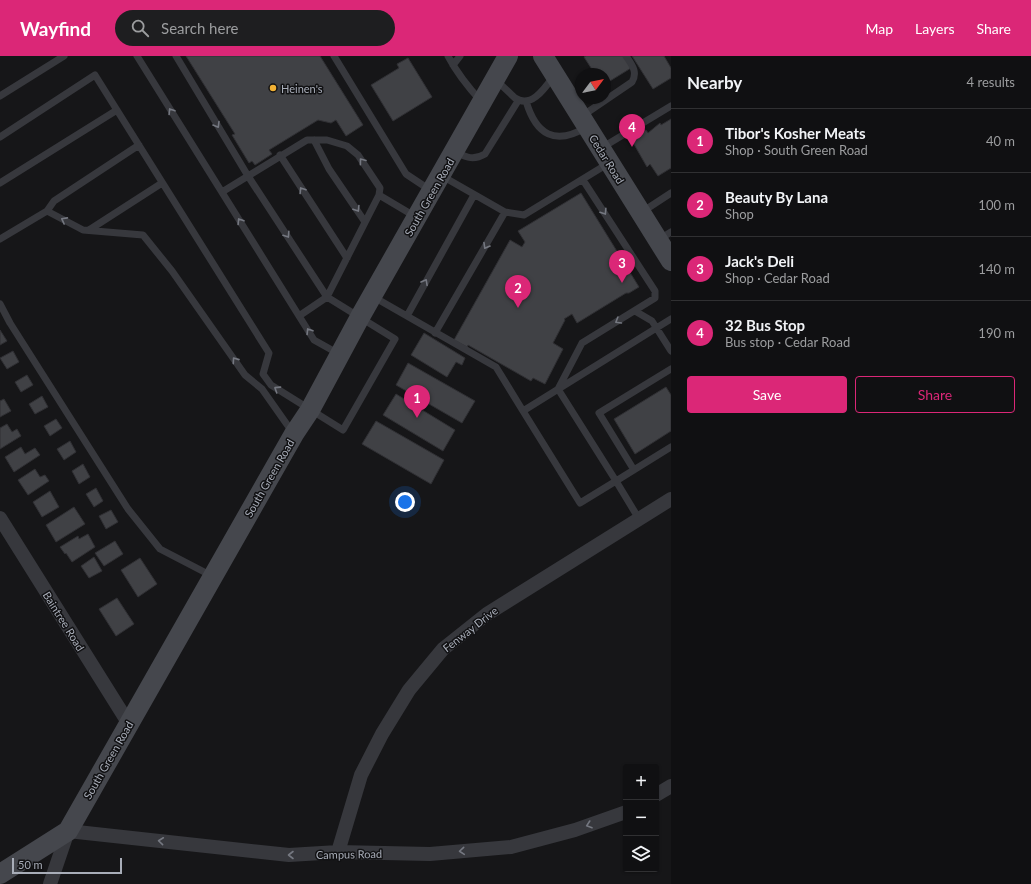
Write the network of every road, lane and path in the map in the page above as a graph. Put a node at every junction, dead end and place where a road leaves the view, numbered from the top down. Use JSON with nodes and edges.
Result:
{"nodes":[{"id":1,"x":64,"y":56,"type":"edge"},
{"id":2,"x":137,"y":56,"type":"edge"},
{"id":3,"x":176,"y":56,"type":"edge"},
{"id":4,"x":334,"y":56,"type":"edge"},
{"id":5,"x":448,"y":56,"type":"edge"},
{"id":6,"x":460,"y":56,"type":"edge"},
{"id":7,"x":543,"y":56,"type":"edge"},
{"id":8,"x":626,"y":56,"type":"edge"},
{"id":9,"x":501,"y":64,"type":"edge"},
{"id":10,"x":453,"y":65,"type":"junction"},
{"id":11,"x":554,"y":75,"type":"junction"},
{"id":12,"x":0,"y":96,"type":"edge"},
{"id":13,"x":518,"y":101,"type":"junction"},
{"id":14,"x":526,"y":101,"type":"junction"},
{"id":15,"x":482,"y":102,"type":"junction"},
{"id":16,"x":671,"y":106,"type":"edge"},
{"id":17,"x":117,"y":110,"type":"junction"},
{"id":18,"x":584,"y":122,"type":"junction"},
{"id":19,"x":0,"y":137,"type":"edge"},
{"id":20,"x":314,"y":140,"type":"junction"},
{"id":21,"x":139,"y":145,"type":"junction"},
{"id":22,"x":454,"y":152,"type":"junction"},
{"id":23,"x":280,"y":156,"type":"junction"},
{"id":24,"x":605,"y":156,"type":"junction"},
{"id":25,"x":248,"y":176,"type":"junction"},
{"id":26,"x":583,"y":180,"type":"junction"},
{"id":27,"x":0,"y":182,"type":"edge"},
{"id":28,"x":162,"y":183,"type":"junction"},
{"id":29,"x":437,"y":183,"type":"junction"},
{"id":30,"x":222,"y":192,"type":"junction"},
{"id":31,"x":671,"y":193,"type":"edge"},
{"id":32,"x":379,"y":194,"type":"junction"},
{"id":33,"x":474,"y":195,"type":"junction"},
{"id":34,"x":47,"y":211,"type":"junction"},
{"id":35,"x":505,"y":212,"type":"junction"},
{"id":36,"x":641,"y":213,"type":"junction"},
{"id":37,"x":417,"y":218,"type":"junction"},
{"id":38,"x":365,"y":222,"type":"junction"},
{"id":39,"x":89,"y":230,"type":"junction"},
{"id":40,"x":664,"y":236,"type":"edge"},
{"id":41,"x":0,"y":239,"type":"edge"},
{"id":42,"x":347,"y":258,"type":"junction"},
{"id":43,"x":671,"y":261,"type":"edge"},
{"id":44,"x":372,"y":296,"type":"junction"},
{"id":45,"x":327,"y":297,"type":"junction"},
{"id":46,"x":0,"y":304,"type":"edge"},
{"id":47,"x":635,"y":311,"type":"junction"},
{"id":48,"x":299,"y":316,"type":"junction"},
{"id":49,"x":406,"y":316,"type":"junction"},
{"id":50,"x":360,"y":317,"type":"junction"},
{"id":51,"x":671,"y":319,"type":"edge"},
{"id":52,"x":656,"y":328,"type":"junction"},
{"id":53,"x":435,"y":333,"type":"junction"},
{"id":54,"x":671,"y":351,"type":"edge"},
{"id":55,"x":339,"y":354,"type":"junction"},
{"id":56,"x":671,"y":368,"type":"edge"},
{"id":57,"x":558,"y":389,"type":"junction"},
{"id":58,"x":310,"y":410,"type":"junction"},
{"id":59,"x":523,"y":411,"type":"junction"},
{"id":60,"x":294,"y":434,"type":"junction"},
{"id":61,"x":671,"y":447,"type":"edge"},
{"id":62,"x":634,"y":470,"type":"junction"},
{"id":63,"x":616,"y":481,"type":"junction"},
{"id":64,"x":671,"y":499,"type":"edge"},
{"id":65,"x":0,"y":518,"type":"edge"},
{"id":66,"x":639,"y":519,"type":"junction"},
{"id":67,"x":213,"y":577,"type":"junction"},
{"id":68,"x":129,"y":724,"type":"junction"},
{"id":69,"x":671,"y":786,"type":"edge"},
{"id":70,"x":659,"y":794,"type":"edge"},
{"id":71,"x":623,"y":813,"type":"edge"},
{"id":72,"x":68,"y":831,"type":"junction"},
{"id":73,"x":338,"y":852,"type":"junction"},
{"id":74,"x":0,"y":874,"type":"edge"},
{"id":75,"x":50,"y":884,"type":"edge"}],
"edges":[{"from":1,"to":12,"type":"lane"},
{"from":30,"to":2,"type":"lane","one_way":true},
{"from":3,"to":25,"type":"lane","one_way":true},
{"from":4,"to":29,"type":"lane"},
{"from":5,"to":10,"type":"lane"},
{"from":6,"to":10,"type":"lane"},
{"from":7,"to":11,"type":"main road","name":"Cedar Road"},
{"from":8,"to":18,"type":"lane"},
{"from":9,"to":13,"type":"lane"},
{"from":9,"to":15,"type":"main road","name":"South Green Road"},
{"from":10,"to":15,"type":"lane"},
{"from":11,"to":14,"type":"lane"},
{"from":11,"to":18,"type":"main road","name":"Cedar Road"},
{"from":13,"to":14,"type":"lane"},
{"from":13,"to":22,"type":"lane"},
{"from":14,"to":18,"type":"lane"},
{"from":15,"to":22,"type":"main road","name":"South Green Road"},
{"from":16,"to":24,"type":"lane"},
{"from":17,"to":19,"type":"lane"},
{"from":17,"to":21,"type":"lane"},
{"from":17,"to":27,"type":"lane"},
{"from":18,"to":24,"type":"main road","name":"Cedar Road"},
{"from":20,"to":23,"type":"lane"},
{"from":32,"to":20,"type":"lane","one_way":true},
{"from":20,"to":38,"type":"lane","one_way":true},
{"from":21,"to":28,"type":"lane"},
{"from":21,"to":34,"type":"lane"},
{"from":22,"to":29,"type":"main road","name":"South Green Road"},
{"from":23,"to":25,"type":"lane"},
{"from":42,"to":23,"type":"lane","one_way":true},
{"from":24,"to":26,"type":"lane"},
{"from":24,"to":36,"type":"main road","name":"Cedar Road"},
{"from":25,"to":30,"type":"lane"},
{"from":25,"to":45,"type":"lane","one_way":true},
{"from":26,"to":35,"type":"lane"},
{"from":26,"to":47,"type":"lane","one_way":true},
{"from":28,"to":39,"type":"lane"},
{"from":58,"to":28,"type":"lane","one_way":true},
{"from":29,"to":33,"type":"lane"},
{"from":29,"to":37,"type":"main road","name":"South Green Road"},
{"from":48,"to":30,"type":"lane","one_way":true},
{"from":31,"to":36,"type":"lane"},
{"from":32,"to":37,"type":"lane"},
{"from":32,"to":38,"type":"lane"},
{"from":33,"to":35,"type":"lane"},
{"from":49,"to":33,"type":"lane","one_way":true},
{"from":39,"to":34,"type":"lane","one_way":true},
{"from":34,"to":41,"type":"lane"},
{"from":35,"to":53,"type":"lane","one_way":true},
{"from":36,"to":40,"type":"main road","name":"Cedar Road"},
{"from":37,"to":44,"type":"main road","name":"South Green Road"},
{"from":38,"to":42,"type":"lane"},
{"from":60,"to":39,"type":"lane","one_way":true},
{"from":40,"to":43,"type":"main road","name":"Cedar Road"},
{"from":42,"to":45,"type":"lane"},
{"from":44,"to":49,"type":"lane"},
{"from":44,"to":50,"type":"main road","name":"South Green Road"},
{"from":45,"to":48,"type":"lane"},
{"from":45,"to":50,"type":"lane"},
{"from":46,"to":67,"type":"lane"},
{"from":47,"to":52,"type":"lane"},
{"from":47,"to":57,"type":"lane","one_way":true},
{"from":55,"to":48,"type":"lane","one_way":true},
{"from":49,"to":53,"type":"lane"},
{"from":50,"to":55,"type":"main road","name":"South Green Road"},
{"from":50,"to":58,"type":"lane"},
{"from":51,"to":52,"type":"lane"},
{"from":52,"to":54,"type":"lane"},
{"from":52,"to":57,"type":"lane"},
{"from":53,"to":59,"type":"lane"},
{"from":55,"to":58,"type":"main road","name":"South Green Road"},
{"from":56,"to":62,"type":"lane"},
{"from":57,"to":59,"type":"lane"},
{"from":57,"to":63,"type":"lane"},
{"from":58,"to":60,"type":"main road","name":"South Green Road"},
{"from":59,"to":63,"type":"lane"},
{"from":60,"to":67,"type":"main road","name":"South Green Road"},
{"from":61,"to":62,"type":"lane"},
{"from":62,"to":63,"type":"lane"},
{"from":63,"to":66,"type":"lane"},
{"from":64,"to":66,"type":"street","name":"Fenway Drive"},
{"from":65,"to":68,"type":"street","name":"Baintree Road"},
{"from":66,"to":73,"type":"street","name":"Fenway Drive"},
{"from":67,"to":68,"type":"main road","name":"South Green Road"},
{"from":68,"to":72,"type":"main road","name":"South Green Road"},
{"from":69,"to":70,"type":"street"},
{"from":71,"to":73,"type":"street","name":"Campus Road","one_way":true},
{"from":73,"to":72,"type":"street","name":"Campus Road","one_way":true},
{"from":72,"to":74,"type":"main road","name":"South Green Road"},
{"from":72,"to":75,"type":"street"}]}
